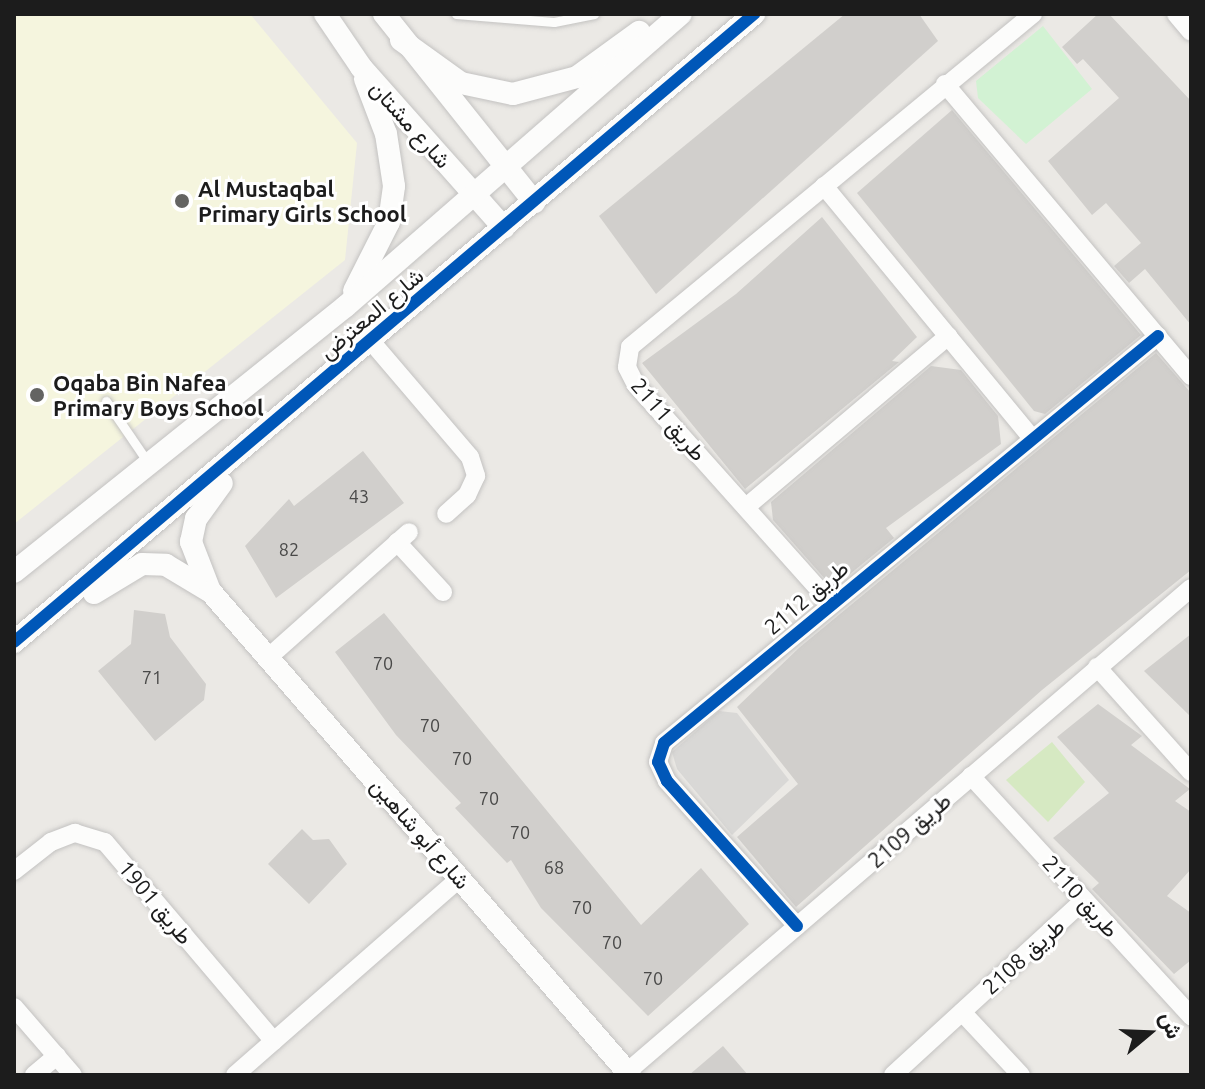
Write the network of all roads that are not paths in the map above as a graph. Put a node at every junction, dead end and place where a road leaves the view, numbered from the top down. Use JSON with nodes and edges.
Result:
{"nodes":[{"id":1,"x":325,"y":14,"type":"edge"},
{"id":2,"x":384,"y":14,"type":"edge"},
{"id":3,"x":456,"y":14,"type":"edge"},
{"id":4,"x":594,"y":14,"type":"edge"},
{"id":5,"x":662,"y":14,"type":"edge"},
{"id":6,"x":681,"y":14,"type":"edge"},
{"id":7,"x":754,"y":14,"type":"edge"},
{"id":8,"x":1033,"y":14,"type":"edge"},
{"id":9,"x":1176,"y":14,"type":"edge"},
{"id":10,"x":1191,"y":32,"type":"edge"},
{"id":11,"x":401,"y":40,"type":"junction"},
{"id":12,"x":361,"y":67,"type":"junction"},
{"id":13,"x":945,"y":84,"type":"junction"},
{"id":14,"x":503,"y":165,"type":"junction"},
{"id":15,"x":824,"y":186,"type":"junction"},
{"id":16,"x":473,"y":192,"type":"junction"},
{"id":17,"x":534,"y":202,"type":"junction"},
{"id":18,"x":504,"y":228,"type":"junction"},
{"id":19,"x":346,"y":306,"type":"junction"},
{"id":20,"x":948,"y":336,"type":"junction"},
{"id":21,"x":1158,"y":336,"type":"junction"},
{"id":22,"x":370,"y":340,"type":"junction"},
{"id":23,"x":1191,"y":376,"type":"edge"},
{"id":24,"x":106,"y":401,"type":"dead end"},
{"id":25,"x":275,"y":422,"type":"junction"},
{"id":26,"x":1032,"y":438,"type":"junction"},
{"id":27,"x":147,"y":461,"type":"junction"},
{"id":28,"x":746,"y":507,"type":"junction"},
{"id":29,"x":446,"y":514,"type":"dead end"},
{"id":30,"x":14,"y":572,"type":"edge"},
{"id":31,"x":1191,"y":588,"type":"edge"},
{"id":32,"x":211,"y":592,"type":"junction"},
{"id":33,"x":443,"y":592,"type":"dead end"},
{"id":34,"x":830,"y":602,"type":"junction"},
{"id":35,"x":14,"y":642,"type":"edge"},
{"id":36,"x":14,"y":648,"type":"edge"},
{"id":37,"x":270,"y":656,"type":"junction"},
{"id":38,"x":1097,"y":667,"type":"junction"},
{"id":39,"x":1191,"y":772,"type":"edge"},
{"id":40,"x":971,"y":776,"type":"junction"},
{"id":41,"x":14,"y":871,"type":"edge"},
{"id":42,"x":460,"y":878,"type":"junction"},
{"id":43,"x":1084,"y":900,"type":"junction"},
{"id":44,"x":797,"y":926,"type":"junction"},
{"id":45,"x":14,"y":1007,"type":"edge"},
{"id":46,"x":962,"y":1012,"type":"junction"},
{"id":47,"x":1191,"y":1016,"type":"edge"},
{"id":48,"x":274,"y":1041,"type":"junction"},
{"id":49,"x":57,"y":1056,"type":"junction"},
{"id":50,"x":628,"y":1074,"type":"edge"},
{"id":51,"x":34,"y":1075,"type":"edge"},
{"id":52,"x":73,"y":1075,"type":"edge"},
{"id":53,"x":235,"y":1075,"type":"edge"},
{"id":54,"x":893,"y":1075,"type":"edge"},
{"id":55,"x":1021,"y":1075,"type":"edge"}],
"edges":[{"from":1,"to":12,"type":"street","name":"شارع مشتان"},
{"from":2,"to":11,"type":"street","name":"شارع مشتان"},
{"from":3,"to":4,"type":"lane"},
{"from":5,"to":11,"type":"street"},
{"from":6,"to":14,"type":"street","name":"شارع المعترض"},
{"from":7,"to":17,"type":"street","name":"شارع المعترض"},
{"from":8,"to":13,"type":"street","name":"طريق 2111"},
{"from":9,"to":10,"type":"street"},
{"from":11,"to":14,"type":"street","name":"شارع مشتان"},
{"from":12,"to":16,"type":"street","name":"شارع مشتان"},
{"from":12,"to":19,"type":"street"},
{"from":13,"to":15,"type":"street","name":"طريق 2111"},
{"from":13,"to":21,"type":"street"},
{"from":14,"to":16,"type":"street","name":"شارع المعترض"},
{"from":14,"to":17,"type":"street","name":"شارع مشتان"},
{"from":15,"to":20,"type":"street"},
{"from":15,"to":28,"type":"street","name":"طريق 2111"},
{"from":16,"to":18,"type":"street","name":"شارع مشتان"},
{"from":16,"to":19,"type":"street","name":"شارع المعترض"},
{"from":17,"to":18,"type":"street","name":"شارع المعترض"},
{"from":18,"to":22,"type":"street","name":"شارع المعترض"},
{"from":19,"to":27,"type":"street","name":"شارع المعترض"},
{"from":20,"to":26,"type":"street"},
{"from":20,"to":28,"type":"street"},
{"from":21,"to":23,"type":"street"},
{"from":21,"to":26,"type":"street","name":"طريق 2112"},
{"from":22,"to":25,"type":"street","name":"شارع المعترض"},
{"from":22,"to":29,"type":"street"},
{"from":24,"to":27,"type":"lane"},
{"from":25,"to":32,"type":"street","name":"شارع أبو شاهين"},
{"from":25,"to":35,"type":"street","name":"شارع المعترض"},
{"from":26,"to":34,"type":"street","name":"طريق 2112"},
{"from":27,"to":30,"type":"street","name":"شارع المعترض"},
{"from":28,"to":34,"type":"street","name":"طريق 2111"},
{"from":31,"to":38,"type":"street","name":"طريق 2109"},
{"from":32,"to":36,"type":"street","name":"شارع أبو شاهين"},
{"from":32,"to":37,"type":"street","name":"شارع أبو شاهين"},
{"from":33,"to":37,"type":"street"},
{"from":34,"to":44,"type":"street","name":"طريق 2112"},
{"from":37,"to":42,"type":"street","name":"شارع أبو شاهين"},
{"from":38,"to":39,"type":"street"},
{"from":38,"to":40,"type":"street","name":"طريق 2109"},
{"from":40,"to":43,"type":"street","name":"طريق 2110"},
{"from":40,"to":44,"type":"street","name":"طريق 2109"},
{"from":41,"to":48,"type":"street","name":"طريق 1901"},
{"from":42,"to":48,"type":"street"},
{"from":42,"to":50,"type":"street","name":"شارع أبو شاهين"},
{"from":43,"to":46,"type":"street","name":"طريق 2108"},
{"from":43,"to":47,"type":"street","name":"طريق 2110"},
{"from":44,"to":50,"type":"street","name":"طريق 2109"},
{"from":45,"to":49,"type":"street"},
{"from":46,"to":54,"type":"street","name":"طريق 2108"},
{"from":46,"to":55,"type":"street","name":"طريق 2108"},
{"from":48,"to":53,"type":"street"},
{"from":49,"to":51,"type":"street"},
{"from":49,"to":52,"type":"street"}]}
